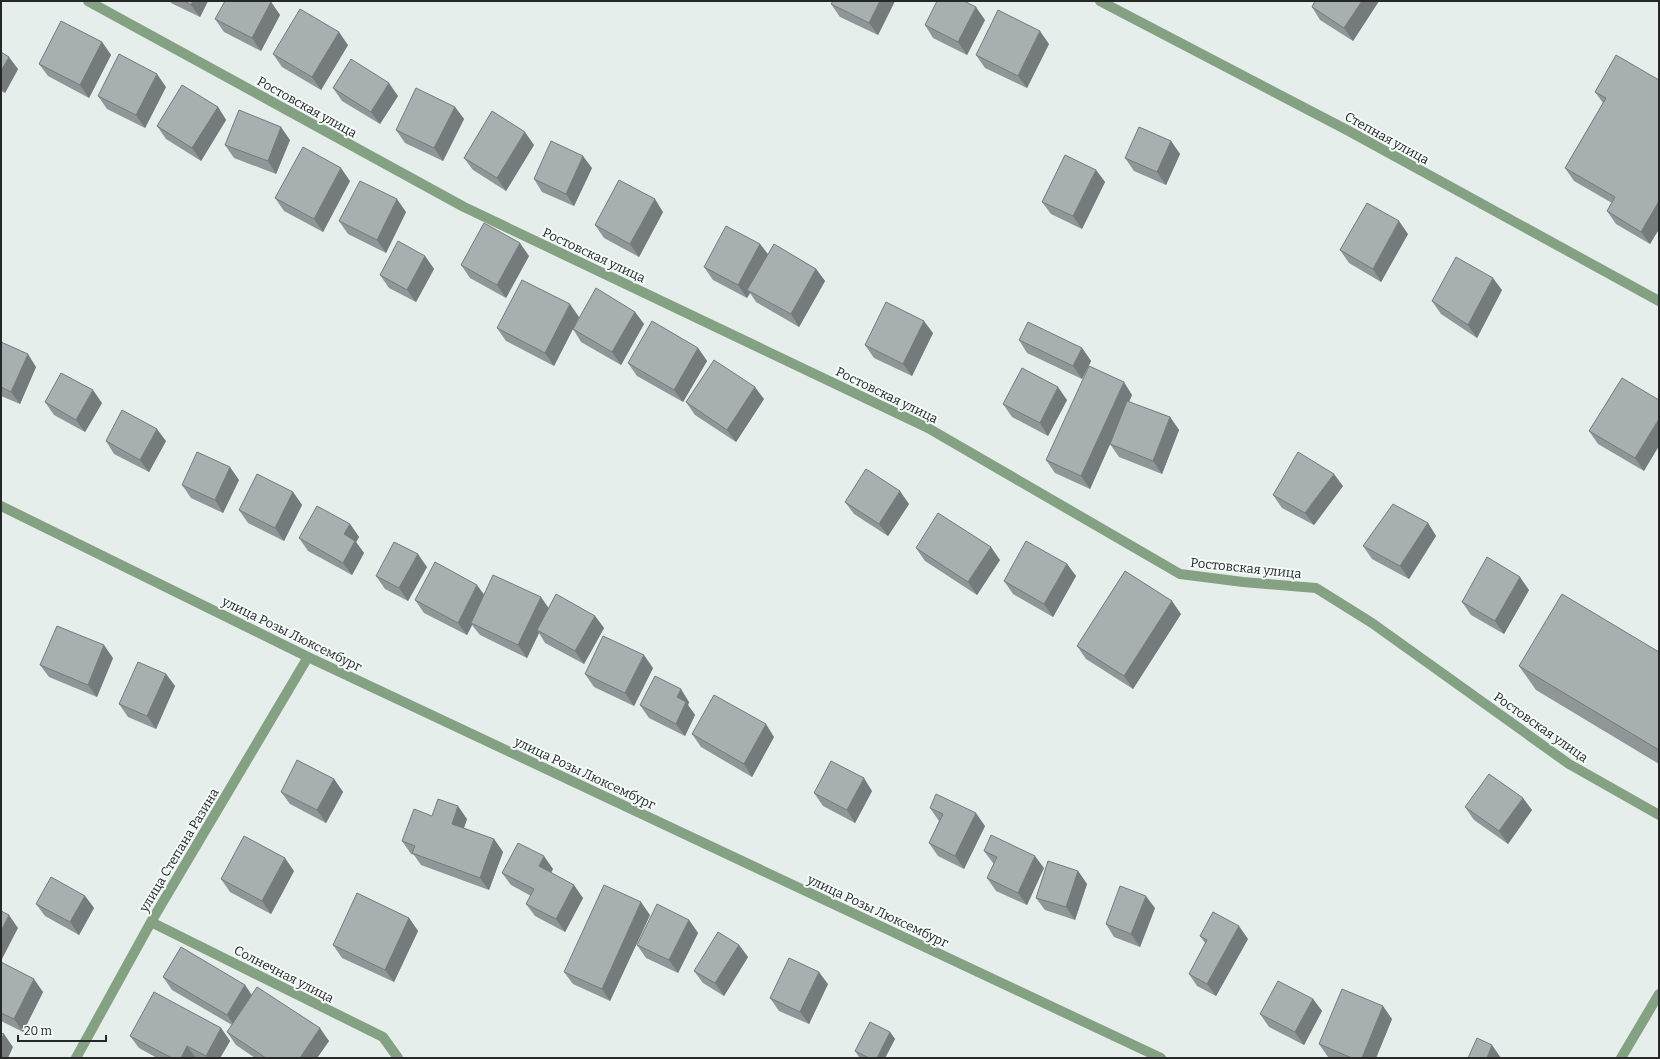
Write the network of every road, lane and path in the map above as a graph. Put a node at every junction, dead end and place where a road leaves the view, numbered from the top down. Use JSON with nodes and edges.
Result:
{"nodes":[{"id":1,"x":88,"y":1,"type":"edge"},
{"id":2,"x":1100,"y":1,"type":"edge"},
{"id":3,"x":1659,"y":301,"type":"edge"},
{"id":4,"x":1,"y":506,"type":"edge"},
{"id":5,"x":308,"y":657,"type":"junction"},
{"id":6,"x":1659,"y":815,"type":"edge"},
{"id":7,"x":152,"y":922,"type":"junction"},
{"id":8,"x":1659,"y":994,"type":"edge"},
{"id":9,"x":76,"y":1058,"type":"edge"},
{"id":10,"x":398,"y":1058,"type":"edge"},
{"id":11,"x":1161,"y":1058,"type":"edge"},
{"id":12,"x":1621,"y":1058,"type":"edge"}],
"edges":[{"from":1,"to":6,"type":"street","name":"Ростовская улица"},
{"from":2,"to":3,"type":"street","name":"Степная улица"},
{"from":4,"to":5,"type":"street","name":"улица Розы Люксембург"},
{"from":5,"to":7,"type":"street","name":"улица Степана Разина"},
{"from":5,"to":11,"type":"street","name":"улица Розы Люксембург"},
{"from":7,"to":9,"type":"street","name":"улица Степана Разина"},
{"from":7,"to":10,"type":"street","name":"Солнечная улица"},
{"from":8,"to":12,"type":"street"}]}
